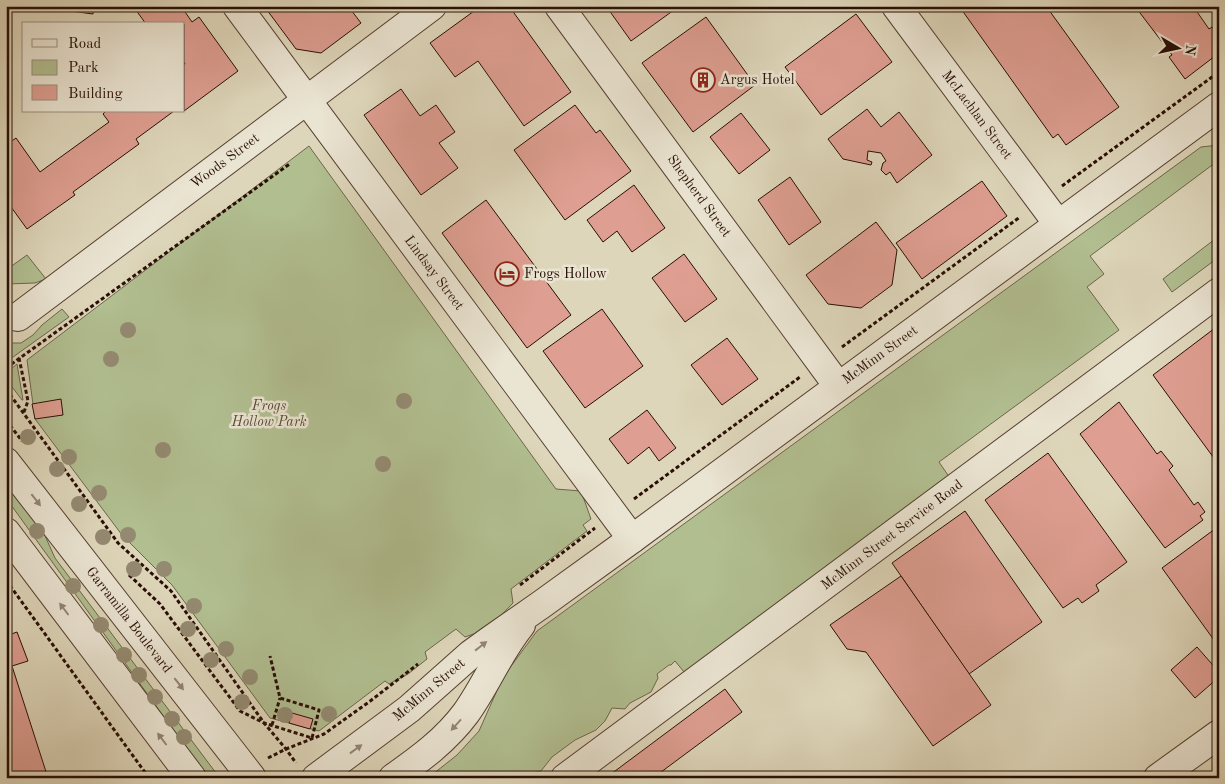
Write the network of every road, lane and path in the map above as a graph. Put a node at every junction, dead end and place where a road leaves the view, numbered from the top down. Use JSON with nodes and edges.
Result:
{"nodes":[{"id":1,"x":237,"y":6,"type":"edge"},
{"id":2,"x":432,"y":6,"type":"edge"},
{"id":3,"x":559,"y":6,"type":"edge"},
{"id":4,"x":896,"y":6,"type":"edge"},
{"id":5,"x":1219,"y":72,"type":"edge"},
{"id":6,"x":306,"y":100,"type":"junction"},
{"id":7,"x":1219,"y":106,"type":"edge"},
{"id":8,"x":291,"y":163,"type":"dead end"},
{"id":9,"x":1041,"y":201,"type":"junction"},
{"id":10,"x":1058,"y":224,"type":"junction"},
{"id":11,"x":1219,"y":292,"type":"edge"},
{"id":12,"x":18,"y":317,"type":"dead end"},
{"id":13,"x":19,"y":358,"type":"junction"},
{"id":14,"x":821,"y":362,"type":"junction"},
{"id":15,"x":6,"y":368,"type":"edge"},
{"id":16,"x":838,"y":386,"type":"junction"},
{"id":17,"x":6,"y":389,"type":"edge"},
{"id":18,"x":24,"y":412,"type":"junction"},
{"id":19,"x":6,"y":420,"type":"edge"},
{"id":20,"x":15,"y":452,"type":"edge"},
{"id":21,"x":614,"y":514,"type":"junction"},
{"id":22,"x":9,"y":538,"type":"edge"},
{"id":23,"x":632,"y":539,"type":"junction"},
{"id":24,"x":125,"y":572,"type":"dead end"},
{"id":25,"x":6,"y":580,"type":"edge"},
{"id":26,"x":516,"y":589,"type":"dead end"},
{"id":27,"x":542,"y":604,"type":"junction"},
{"id":28,"x":270,"y":656,"type":"dead end"},
{"id":29,"x":423,"y":660,"type":"dead end"},
{"id":30,"x":280,"y":698,"type":"junction"},
{"id":31,"x":264,"y":723,"type":"junction"},
{"id":32,"x":272,"y":725,"type":"junction"},
{"id":33,"x":1219,"y":734,"type":"edge"},
{"id":34,"x":312,"y":738,"type":"junction"},
{"id":35,"x":286,"y":749,"type":"junction"},
{"id":36,"x":306,"y":771,"type":"edge"},
{"id":37,"x":1219,"y":771,"type":"edge"},
{"id":38,"x":249,"y":774,"type":"edge"},
{"id":39,"x":149,"y":778,"type":"edge"},
{"id":40,"x":192,"y":778,"type":"edge"},
{"id":41,"x":393,"y":778,"type":"edge"},
{"id":42,"x":565,"y":778,"type":"edge"},
{"id":43,"x":1158,"y":778,"type":"edge"},
{"id":44,"x":1210,"y":778,"type":"edge"}],
"edges":[{"from":1,"to":6,"type":"street","name":"Lindsay Street"},
{"from":2,"to":6,"type":"street","name":"Woods Street"},
{"from":3,"to":14,"type":"street","name":"Shepherd Street"},
{"from":4,"to":9,"type":"street","name":"McLachlan Street"},
{"from":5,"to":9,"type":"path"},
{"from":6,"to":12,"type":"street","name":"Woods Street"},
{"from":6,"to":21,"type":"street","name":"Lindsay Street"},
{"from":7,"to":10,"type":"street","name":"McMinn Street"},
{"from":8,"to":13,"type":"path"},
{"from":9,"to":10,"type":"street","name":"McLachlan Street"},
{"from":9,"to":14,"type":"path"},
{"from":10,"to":16,"type":"street","name":"McMinn Street"},
{"from":11,"to":42,"type":"street","name":"McMinn Street Service Road"},
{"from":13,"to":15,"type":"path"},
{"from":13,"to":18,"type":"path"},
{"from":14,"to":16,"type":"street","name":"Shepherd Street"},
{"from":14,"to":21,"type":"path"},
{"from":16,"to":23,"type":"street","name":"McMinn Street"},
{"from":17,"to":18,"type":"path"},
{"from":18,"to":31,"type":"path"},
{"from":19,"to":20,"type":"path"},
{"from":20,"to":38,"type":"street","name":"Garramilla Boulevard","one_way":true},
{"from":21,"to":23,"type":"street","name":"Lindsay Street"},
{"from":21,"to":26,"type":"path"},
{"from":40,"to":22,"type":"street","one_way":true},
{"from":23,"to":27,"type":"street","name":"McMinn Street"},
{"from":24,"to":31,"type":"path"},
{"from":25,"to":39,"type":"path"},
{"from":36,"to":27,"type":"street","name":"McMinn Street","one_way":true},
{"from":27,"to":41,"type":"street","name":"McMinn Street","one_way":true},
{"from":28,"to":30,"type":"path"},
{"from":29,"to":34,"type":"path"},
{"from":30,"to":32,"type":"path"},
{"from":30,"to":34,"type":"path"},
{"from":31,"to":32,"type":"path"},
{"from":31,"to":35,"type":"path"},
{"from":32,"to":34,"type":"path"},
{"from":33,"to":43,"type":"street"},
{"from":34,"to":35,"type":"path"},
{"from":35,"to":36,"type":"path"},
{"from":35,"to":38,"type":"path"},
{"from":37,"to":44,"type":"path"}]}
